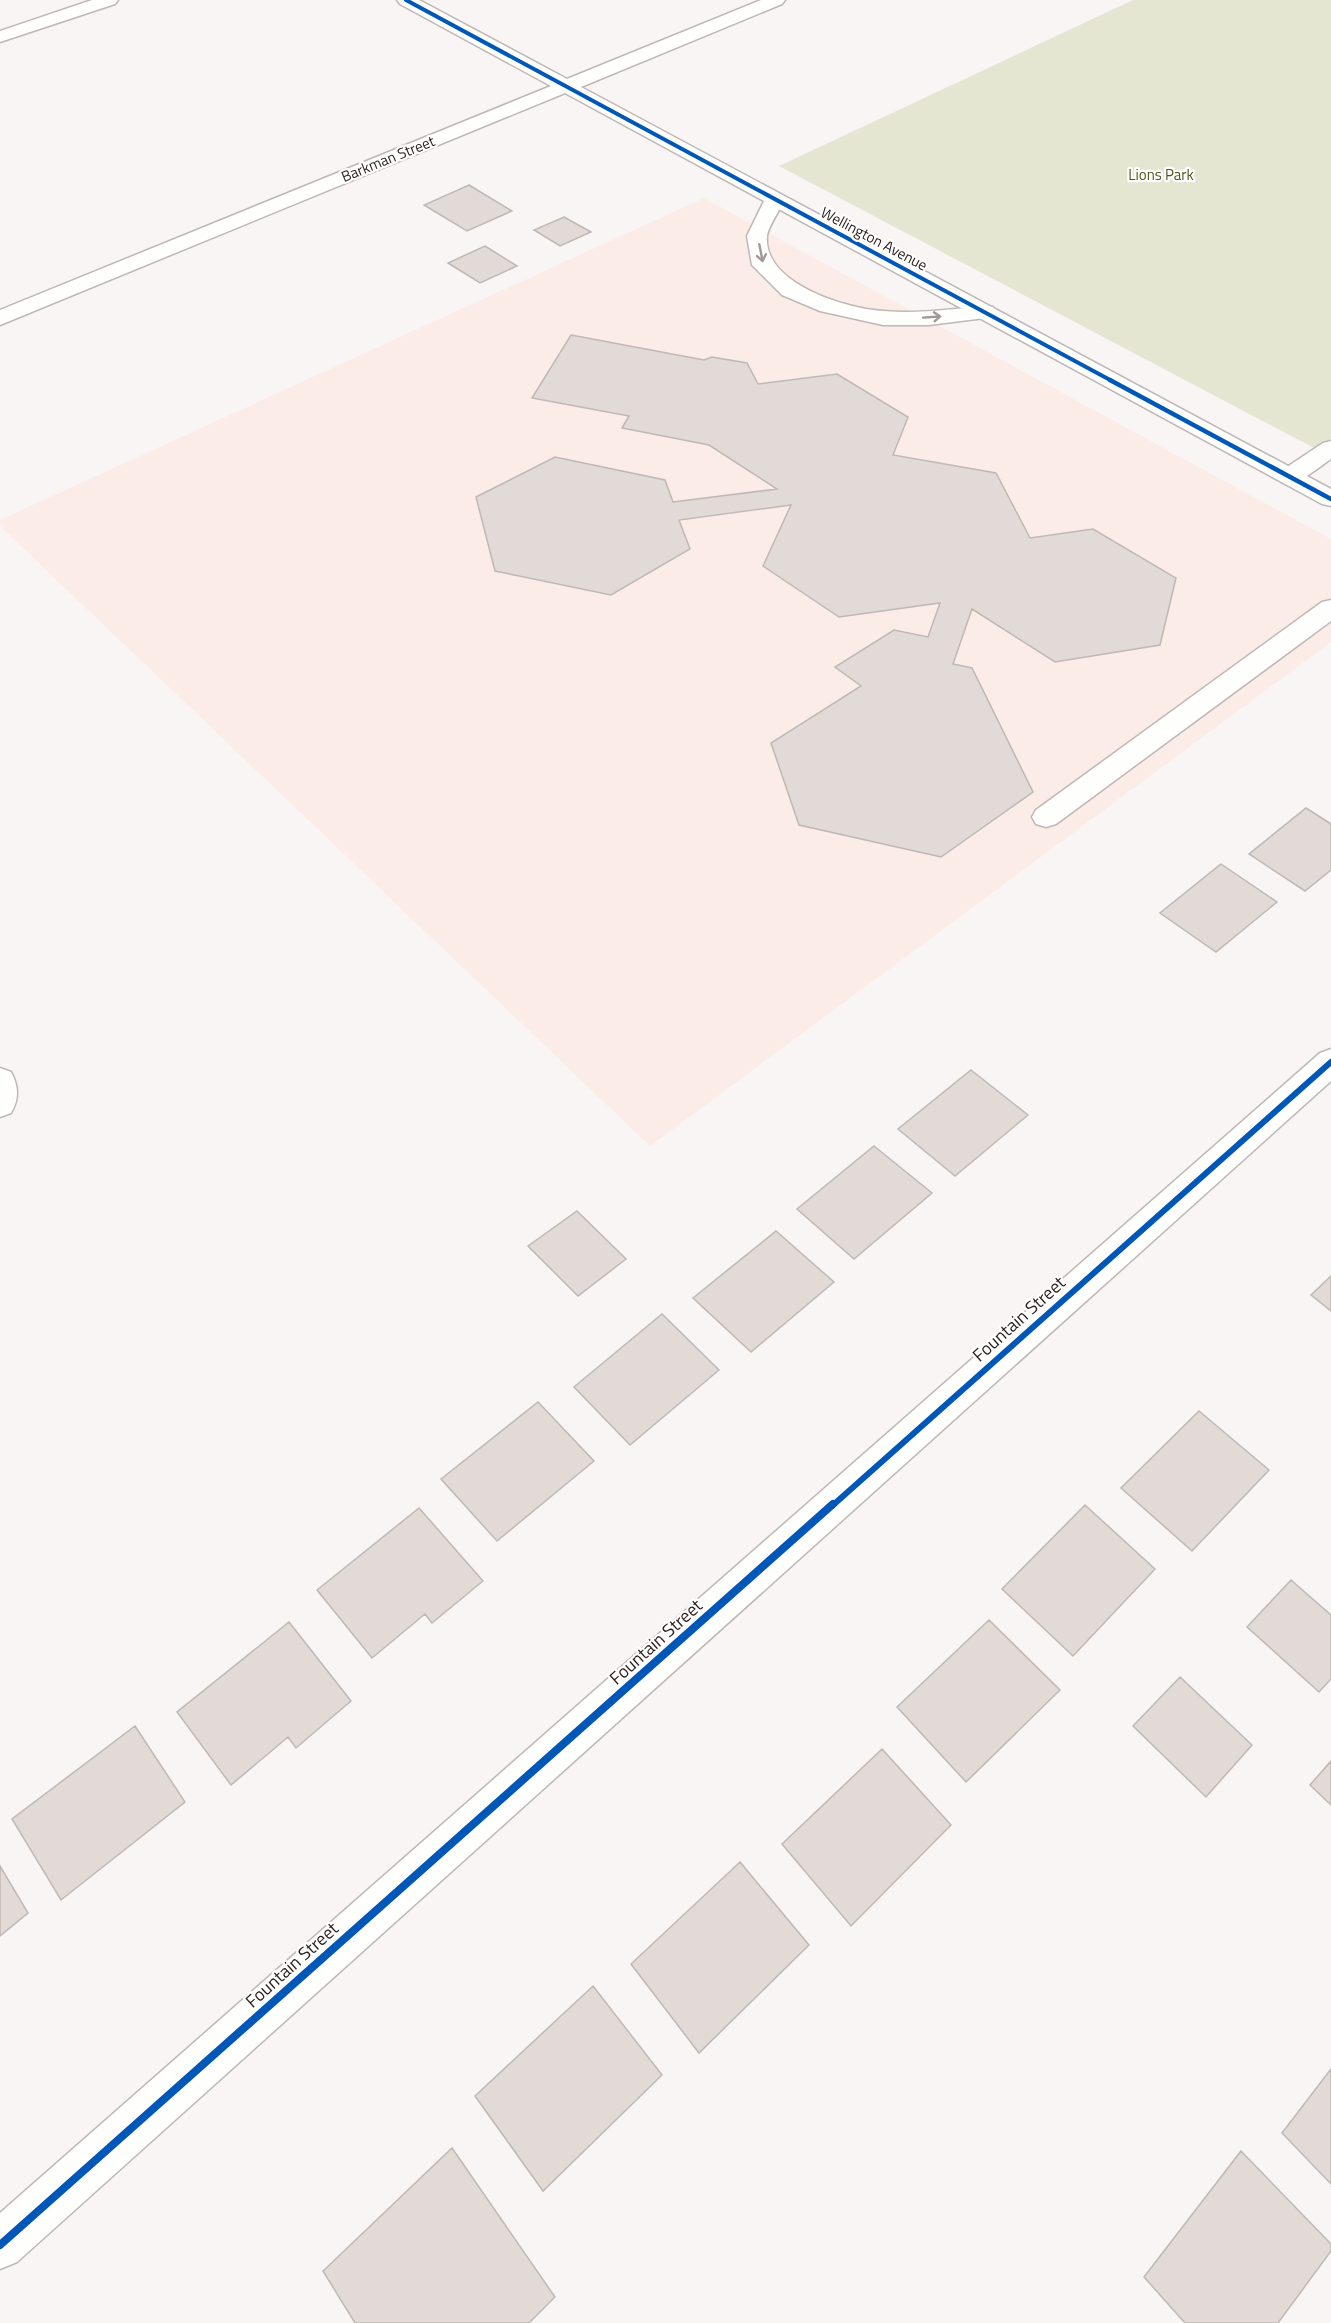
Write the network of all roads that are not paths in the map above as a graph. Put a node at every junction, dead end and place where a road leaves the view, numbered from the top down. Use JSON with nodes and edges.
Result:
{"nodes":[{"id":1,"x":109,"y":0,"type":"edge"},
{"id":2,"x":406,"y":0,"type":"edge"},
{"id":3,"x":776,"y":0,"type":"edge"},
{"id":4,"x":0,"y":36,"type":"edge"},
{"id":5,"x":566,"y":86,"type":"junction"},
{"id":6,"x":775,"y":199,"type":"junction"},
{"id":7,"x":985,"y":312,"type":"junction"},
{"id":8,"x":0,"y":318,"type":"edge"},
{"id":9,"x":1331,"y":448,"type":"edge"},
{"id":10,"x":1289,"y":476,"type":"junction"},
{"id":11,"x":1331,"y":499,"type":"edge"},
{"id":12,"x":1331,"y":608,"type":"edge"},
{"id":13,"x":1046,"y":817,"type":"dead end"},
{"id":14,"x":1331,"y":1062,"type":"edge"},
{"id":15,"x":0,"y":2245,"type":"edge"}],
"edges":[{"from":1,"to":4,"type":"street"},
{"from":2,"to":5,"type":"street","name":"Wellington Avenue"},
{"from":3,"to":5,"type":"street","name":"Barkman Street"},
{"from":5,"to":6,"type":"street","name":"Wellington Avenue"},
{"from":5,"to":8,"type":"street","name":"Barkman Street"},
{"from":6,"to":7,"type":"street","name":"Wellington Avenue"},
{"from":6,"to":7,"type":"street","one_way":true},
{"from":7,"to":10,"type":"street","name":"Wellington Avenue"},
{"from":9,"to":10,"type":"street"},
{"from":10,"to":11,"type":"street","name":"Wellington Avenue"},
{"from":12,"to":13,"type":"street"},
{"from":14,"to":15,"type":"street","name":"Fountain Street"}]}
